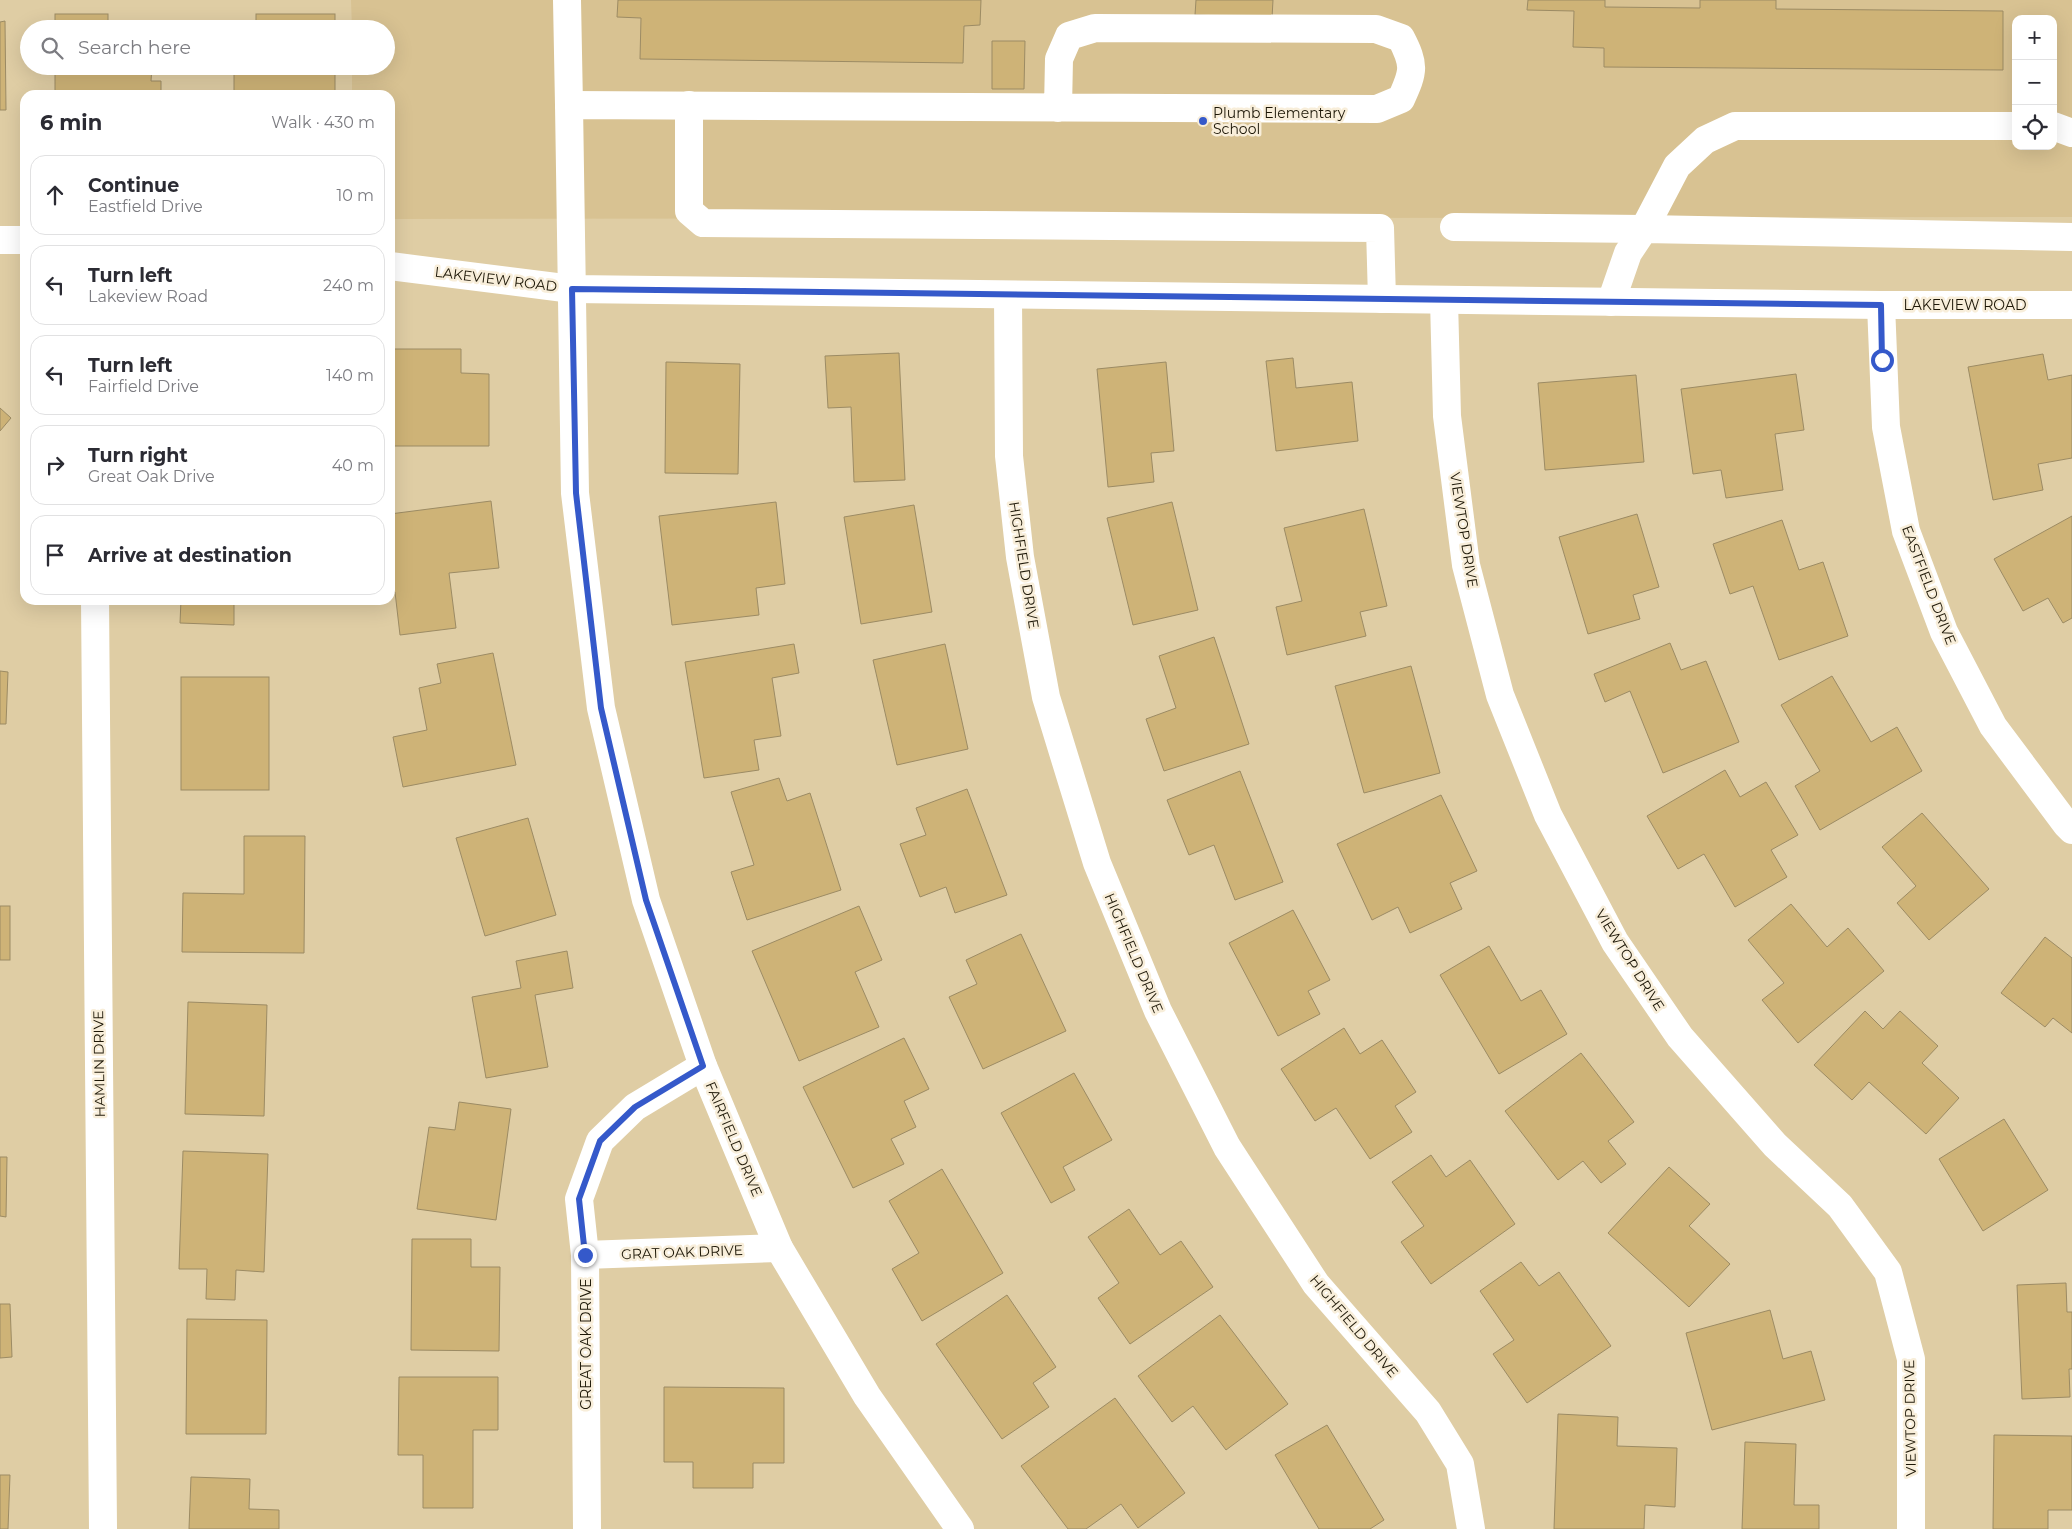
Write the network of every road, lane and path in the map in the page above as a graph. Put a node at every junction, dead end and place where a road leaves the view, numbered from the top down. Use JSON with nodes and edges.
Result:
{"nodes":[{"id":1,"x":567,"y":0,"type":"edge"},
{"id":2,"x":570,"y":105,"type":"junction"},
{"id":3,"x":689,"y":105,"type":"junction"},
{"id":4,"x":1058,"y":108,"type":"junction"},
{"id":5,"x":2012,"y":126,"type":"edge"},
{"id":6,"x":2057,"y":127,"type":"edge"},
{"id":7,"x":2072,"y":133,"type":"edge"},
{"id":8,"x":1454,"y":227,"type":"dead end"},
{"id":9,"x":1644,"y":229,"type":"junction"},
{"id":10,"x":2072,"y":237,"type":"edge"},
{"id":11,"x":0,"y":240,"type":"edge"},
{"id":12,"x":20,"y":240,"type":"edge"},
{"id":13,"x":395,"y":267,"type":"edge"},
{"id":14,"x":572,"y":289,"type":"junction"},
{"id":15,"x":1008,"y":295,"type":"junction"},
{"id":16,"x":1382,"y":299,"type":"junction"},
{"id":17,"x":1444,"y":300,"type":"junction"},
{"id":18,"x":1611,"y":302,"type":"junction"},
{"id":19,"x":1881,"y":305,"type":"junction"},
{"id":20,"x":2072,"y":305,"type":"edge"},
{"id":21,"x":94,"y":605,"type":"edge"},
{"id":22,"x":2072,"y":830,"type":"edge"},
{"id":23,"x":703,"y":1066,"type":"junction"},
{"id":24,"x":779,"y":1248,"type":"junction"},
{"id":25,"x":585,"y":1255,"type":"junction"},
{"id":26,"x":103,"y":1529,"type":"edge"},
{"id":27,"x":587,"y":1529,"type":"edge"},
{"id":28,"x":960,"y":1529,"type":"edge"},
{"id":29,"x":1471,"y":1529,"type":"edge"},
{"id":30,"x":1911,"y":1529,"type":"edge"}],
"edges":[{"from":1,"to":2,"type":"street","name":"FAIRFIELD DRIVE"},
{"from":2,"to":3,"type":"street"},
{"from":2,"to":14,"type":"street","name":"FAIRFIELD DRIVE"},
{"from":3,"to":4,"type":"street"},
{"from":3,"to":16,"type":"street"},
{"from":4,"to":4,"type":"street"},
{"from":5,"to":9,"type":"street"},
{"from":6,"to":7,"type":"street"},
{"from":8,"to":9,"type":"street"},
{"from":9,"to":10,"type":"street"},
{"from":9,"to":18,"type":"street"},
{"from":11,"to":12,"type":"street"},
{"from":13,"to":14,"type":"street","name":"LAKEVIEW ROAD"},
{"from":14,"to":15,"type":"street","name":"LAKEVIEW ROAD"},
{"from":14,"to":23,"type":"street","name":"FAIRFIELD DRIVE"},
{"from":15,"to":16,"type":"street","name":"LAKEVIEW ROAD"},
{"from":15,"to":29,"type":"street","name":"HIGHFIELD DRIVE"},
{"from":16,"to":17,"type":"street","name":"LAKEVIEW ROAD"},
{"from":17,"to":18,"type":"street","name":"LAKEVIEW ROAD"},
{"from":17,"to":30,"type":"street","name":"VIEWTOP DRIVE"},
{"from":18,"to":19,"type":"street","name":"LAKEVIEW ROAD"},
{"from":19,"to":20,"type":"street","name":"LAKEVIEW ROAD"},
{"from":19,"to":22,"type":"street","name":"EASTFIELD DRIVE"},
{"from":21,"to":26,"type":"street","name":"HAMLIN DRIVE"},
{"from":23,"to":24,"type":"street","name":"FAIRFIELD DRIVE"},
{"from":23,"to":25,"type":"street","name":"GREAT OAK DRIVE"},
{"from":24,"to":25,"type":"street","name":"GRAT OAK DRIVE"},
{"from":24,"to":28,"type":"street","name":"FAIRFIELD DRIVE"},
{"from":25,"to":27,"type":"street","name":"GREAT OAK DRIVE"}]}
